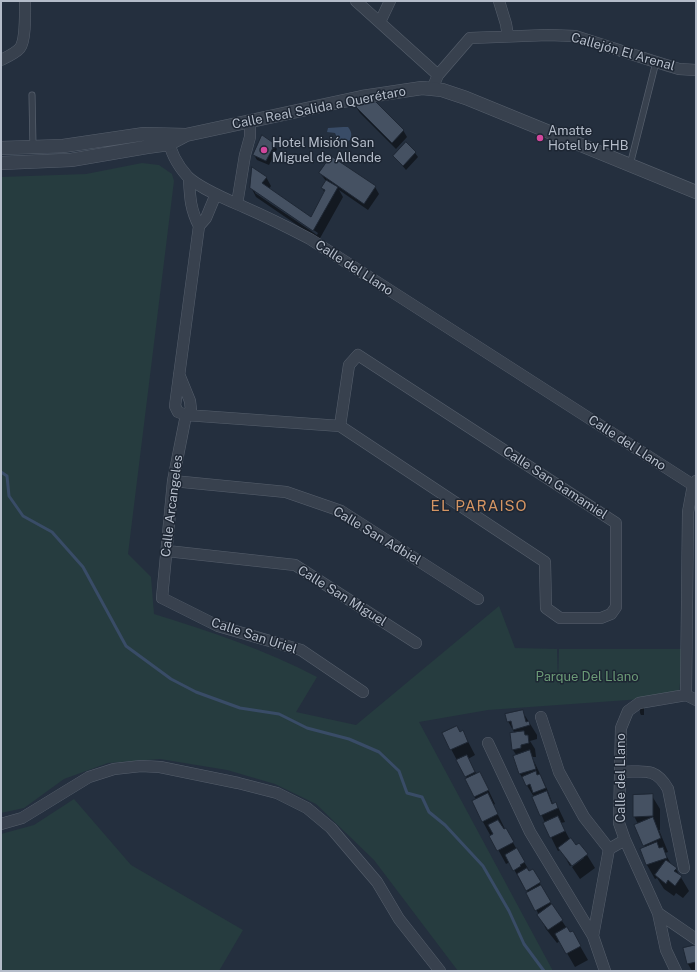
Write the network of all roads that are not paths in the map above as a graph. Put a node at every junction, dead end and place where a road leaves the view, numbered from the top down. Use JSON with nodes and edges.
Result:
{"nodes":[{"id":1,"x":25,"y":1,"type":"edge"},
{"id":2,"x":356,"y":1,"type":"edge"},
{"id":3,"x":390,"y":1,"type":"edge"},
{"id":4,"x":499,"y":1,"type":"edge"},
{"id":5,"x":380,"y":22,"type":"junction"},
{"id":6,"x":508,"y":36,"type":"junction"},
{"id":7,"x":1,"y":60,"type":"edge"},
{"id":8,"x":656,"y":62,"type":"junction"},
{"id":9,"x":696,"y":70,"type":"edge"},
{"id":10,"x":438,"y":75,"type":"junction"},
{"id":11,"x":432,"y":89,"type":"junction"},
{"id":12,"x":32,"y":95,"type":"dead end"},
{"id":13,"x":250,"y":122,"type":"junction"},
{"id":14,"x":168,"y":139,"type":"junction"},
{"id":15,"x":33,"y":147,"type":"junction"},
{"id":16,"x":1,"y":148,"type":"edge"},
{"id":17,"x":1,"y":163,"type":"edge"},
{"id":18,"x":630,"y":166,"type":"junction"},
{"id":19,"x":189,"y":178,"type":"junction"},
{"id":20,"x":696,"y":192,"type":"edge"},
{"id":21,"x":216,"y":194,"type":"junction"},
{"id":22,"x":237,"y":204,"type":"junction"},
{"id":23,"x":199,"y":226,"type":"junction"},
{"id":24,"x":186,"y":415,"type":"junction"},
{"id":25,"x":340,"y":426,"type":"junction"},
{"id":26,"x":173,"y":481,"type":"junction"},
{"id":27,"x":695,"y":483,"type":"edge"},
{"id":28,"x":167,"y":550,"type":"junction"},
{"id":29,"x":692,"y":591,"type":"edge"},
{"id":30,"x":162,"y":598,"type":"joint"},
{"id":31,"x":478,"y":599,"type":"dead end"},
{"id":32,"x":416,"y":643,"type":"dead end"},
{"id":33,"x":363,"y":692,"type":"dead end"},
{"id":34,"x":691,"y":698,"type":"edge"},
{"id":35,"x":541,"y":717,"type":"dead end"},
{"id":36,"x":488,"y":742,"type":"dead end"},
{"id":37,"x":620,"y":772,"type":"junction"},
{"id":38,"x":1,"y":824,"type":"edge"},
{"id":39,"x":625,"y":840,"type":"junction"},
{"id":40,"x":609,"y":849,"type":"junction"},
{"id":41,"x":684,"y":868,"type":"dead end"},
{"id":42,"x":658,"y":913,"type":"junction"},
{"id":43,"x":594,"y":936,"type":"junction"},
{"id":44,"x":696,"y":939,"type":"edge"},
{"id":45,"x":440,"y":971,"type":"edge"},
{"id":46,"x":605,"y":971,"type":"edge"},
{"id":47,"x":676,"y":971,"type":"edge"}],
"edges":[{"from":1,"to":7,"type":"street"},
{"from":2,"to":5,"type":"street"},
{"from":3,"to":5,"type":"street"},
{"from":4,"to":6,"type":"street"},
{"from":5,"to":10,"type":"street"},
{"from":6,"to":8,"type":"street","name":"Callejón El Arenal"},
{"from":6,"to":10,"type":"street","name":"Callejón El Arenal"},
{"from":8,"to":9,"type":"street","name":"Callejón El Arenal"},
{"from":8,"to":18,"type":"lane"},
{"from":10,"to":11,"type":"street","name":"Callejón El Arenal"},
{"from":11,"to":13,"type":"street","name":"Calle Real Salida a Querétaro"},
{"from":11,"to":18,"type":"street","name":"Calle Real Salida a Querétaro"},
{"from":12,"to":15,"type":"lane"},
{"from":13,"to":14,"type":"street","name":"Calle Real Salida a Querétaro"},
{"from":13,"to":22,"type":"street"},
{"from":14,"to":15,"type":"street","name":"Calle Real Salida a Querétaro"},
{"from":14,"to":17,"type":"street","name":"Calle Real Salida a Querétaro"},
{"from":14,"to":19,"type":"street","name":"Calle del Llano"},
{"from":15,"to":16,"type":"street","name":"Calle Real Salida a Querétaro"},
{"from":18,"to":20,"type":"street","name":"Calle Real Salida a Querétaro"},
{"from":19,"to":21,"type":"street","name":"Calle del Llano"},
{"from":19,"to":23,"type":"street"},
{"from":21,"to":22,"type":"street","name":"Calle del Llano"},
{"from":21,"to":23,"type":"street","name":"Calle Arcangeles"},
{"from":22,"to":27,"type":"street","name":"Calle del Llano"},
{"from":23,"to":24,"type":"street","name":"Calle Arcangeles"},
{"from":24,"to":25,"type":"street","name":"Calle San Gamamiel"},
{"from":24,"to":26,"type":"street","name":"Calle Arcangeles"},
{"from":25,"to":25,"type":"street","name":"Calle San Gamamiel"},
{"from":26,"to":28,"type":"street","name":"Calle Arcangeles"},
{"from":26,"to":31,"type":"street","name":"Calle San Adbiel"},
{"from":27,"to":29,"type":"street","name":"Calle del Llano"},
{"from":28,"to":30,"type":"street","name":"Calle Arcangeles"},
{"from":28,"to":32,"type":"street","name":"Calle San Miguel"},
{"from":29,"to":34,"type":"street","name":"Calle del Llano"},
{"from":30,"to":33,"type":"street","name":"Calle San Uriel"},
{"from":34,"to":37,"type":"street","name":"Calle del Llano"},
{"from":35,"to":40,"type":"street"},
{"from":36,"to":43,"type":"street"},
{"from":37,"to":39,"type":"street","name":"Calle del Llano"},
{"from":37,"to":41,"type":"street"},
{"from":38,"to":45,"type":"street"},
{"from":39,"to":40,"type":"street"},
{"from":39,"to":42,"type":"street","name":"Calle del Llano"},
{"from":40,"to":43,"type":"street"},
{"from":42,"to":44,"type":"street"},
{"from":42,"to":47,"type":"street","name":"Calle del Llano"},
{"from":43,"to":46,"type":"street"}]}
